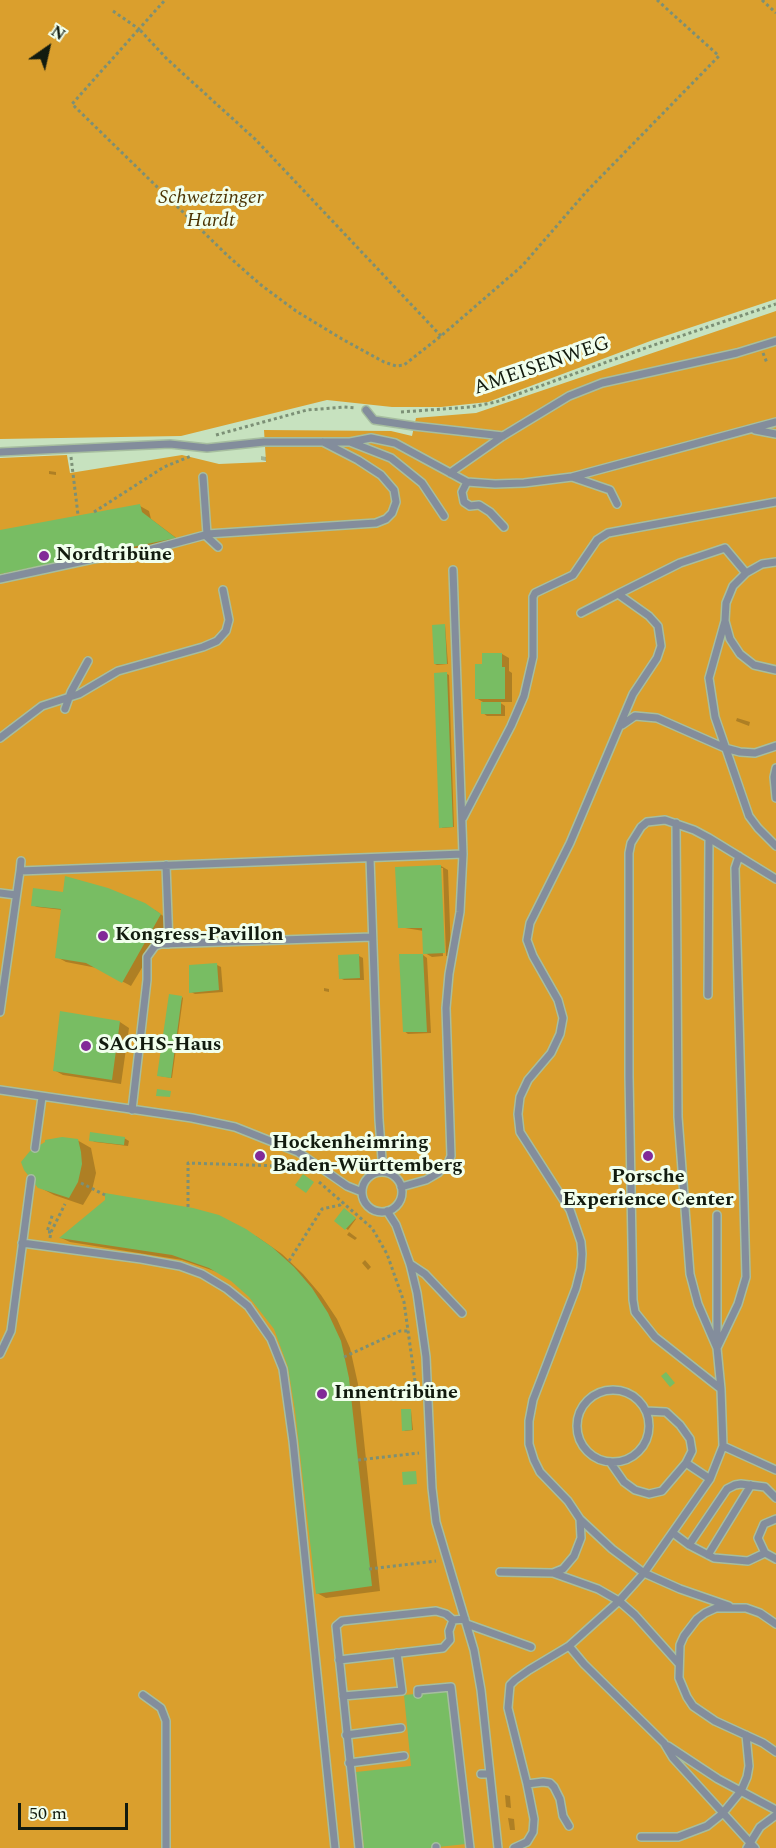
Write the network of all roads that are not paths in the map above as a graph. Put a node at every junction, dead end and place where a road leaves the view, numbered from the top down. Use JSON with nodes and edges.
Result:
{"nodes":[{"id":1,"x":776,"y":341,"type":"edge"},
{"id":2,"x":366,"y":410,"type":"road end"},
{"id":3,"x":776,"y":422,"type":"edge"},
{"id":4,"x":751,"y":429,"type":"junction"},
{"id":5,"x":776,"y":434,"type":"edge"},
{"id":6,"x":503,"y":436,"type":"junction"},
{"id":7,"x":321,"y":440,"type":"junction"},
{"id":8,"x":350,"y":442,"type":"junction"},
{"id":9,"x":0,"y":452,"type":"edge"},
{"id":10,"x":450,"y":473,"type":"junction"},
{"id":11,"x":203,"y":477,"type":"dead end"},
{"id":12,"x":572,"y":477,"type":"junction"},
{"id":13,"x":468,"y":482,"type":"junction"},
{"id":14,"x":776,"y":502,"type":"edge"},
{"id":15,"x":617,"y":504,"type":"dead end"},
{"id":16,"x":444,"y":516,"type":"dead end"},
{"id":17,"x":504,"y":527,"type":"dead end"},
{"id":18,"x":206,"y":534,"type":"junction"},
{"id":19,"x":218,"y":547,"type":"dead end"},
{"id":20,"x":776,"y":562,"type":"edge"},
{"id":21,"x":453,"y":570,"type":"dead end"},
{"id":22,"x":746,"y":573,"type":"junction"},
{"id":23,"x":0,"y":579,"type":"edge"},
{"id":24,"x":223,"y":590,"type":"dead end"},
{"id":25,"x":618,"y":594,"type":"junction"},
{"id":26,"x":581,"y":614,"type":"dead end"},
{"id":27,"x":725,"y":621,"type":"junction"},
{"id":28,"x":88,"y":661,"type":"dead end"},
{"id":29,"x":776,"y":670,"type":"edge"},
{"id":30,"x":70,"y":696,"type":"junction"},
{"id":31,"x":65,"y":709,"type":"dead end"},
{"id":32,"x":621,"y":725,"type":"junction"},
{"id":33,"x":0,"y":738,"type":"edge"},
{"id":34,"x":776,"y":746,"type":"edge"},
{"id":35,"x":725,"y":748,"type":"junction"},
{"id":36,"x":776,"y":768,"type":"edge"},
{"id":37,"x":776,"y":798,"type":"edge"},
{"id":38,"x":462,"y":820,"type":"junction"},
{"id":39,"x":676,"y":823,"type":"junction"},
{"id":40,"x":709,"y":838,"type":"junction"},
{"id":41,"x":776,"y":846,"type":"edge"},
{"id":42,"x":463,"y":854,"type":"junction"},
{"id":43,"x":740,"y":856,"type":"junction"},
{"id":44,"x":370,"y":858,"type":"junction"},
{"id":45,"x":21,"y":861,"type":"dead end"},
{"id":46,"x":166,"y":865,"type":"junction"},
{"id":47,"x":20,"y":871,"type":"junction"},
{"id":48,"x":776,"y":879,"type":"edge"},
{"id":49,"x":0,"y":892,"type":"edge"},
{"id":50,"x":16,"y":895,"type":"junction"},
{"id":51,"x":372,"y":937,"type":"junction"},
{"id":52,"x":170,"y":944,"type":"junction"},
{"id":53,"x":708,"y":994,"type":"dead end"},
{"id":54,"x":0,"y":1012,"type":"edge"},
{"id":55,"x":0,"y":1090,"type":"edge"},
{"id":56,"x":42,"y":1097,"type":"junction"},
{"id":57,"x":132,"y":1110,"type":"junction"},
{"id":58,"x":35,"y":1148,"type":"dead end"},
{"id":59,"x":383,"y":1172,"type":"junction"},
{"id":60,"x":31,"y":1179,"type":"dead end"},
{"id":61,"x":401,"y":1187,"type":"junction"},
{"id":62,"x":362,"y":1192,"type":"junction"},
{"id":63,"x":387,"y":1211,"type":"junction"},
{"id":64,"x":717,"y":1215,"type":"dead end"},
{"id":65,"x":22,"y":1243,"type":"junction"},
{"id":66,"x":410,"y":1263,"type":"junction"},
{"id":67,"x":462,"y":1313,"type":"dead end"},
{"id":68,"x":717,"y":1348,"type":"junction"},
{"id":69,"x":0,"y":1354,"type":"edge"},
{"id":70,"x":721,"y":1389,"type":"junction"},
{"id":71,"x":646,"y":1411,"type":"junction"},
{"id":72,"x":723,"y":1446,"type":"junction"},
{"id":73,"x":610,"y":1462,"type":"junction"},
{"id":74,"x":686,"y":1463,"type":"junction"},
{"id":75,"x":776,"y":1470,"type":"edge"},
{"id":76,"x":710,"y":1479,"type":"junction"},
{"id":77,"x":751,"y":1485,"type":"junction"},
{"id":78,"x":776,"y":1498,"type":"edge"},
{"id":79,"x":580,"y":1519,"type":"junction"},
{"id":80,"x":776,"y":1519,"type":"edge"},
{"id":81,"x":673,"y":1533,"type":"junction"},
{"id":82,"x":689,"y":1545,"type":"junction"},
{"id":83,"x":765,"y":1553,"type":"junction"},
{"id":84,"x":708,"y":1555,"type":"junction"},
{"id":85,"x":776,"y":1559,"type":"edge"},
{"id":86,"x":500,"y":1572,"type":"dead end"},
{"id":87,"x":644,"y":1573,"type":"junction"},
{"id":88,"x":553,"y":1574,"type":"junction"},
{"id":89,"x":619,"y":1601,"type":"junction"},
{"id":90,"x":731,"y":1607,"type":"junction"},
{"id":91,"x":453,"y":1620,"type":"junction"},
{"id":92,"x":466,"y":1622,"type":"junction"},
{"id":93,"x":776,"y":1624,"type":"edge"},
{"id":94,"x":569,"y":1646,"type":"junction"},
{"id":95,"x":531,"y":1647,"type":"dead end"},
{"id":96,"x":397,"y":1653,"type":"junction"},
{"id":97,"x":339,"y":1660,"type":"junction"},
{"id":98,"x":679,"y":1664,"type":"junction"},
{"id":99,"x":418,"y":1694,"type":"dead end"},
{"id":100,"x":143,"y":1695,"type":"dead end"},
{"id":101,"x":343,"y":1696,"type":"junction"},
{"id":102,"x":401,"y":1728,"type":"dead end"},
{"id":103,"x":346,"y":1735,"type":"junction"},
{"id":104,"x":746,"y":1735,"type":"junction"},
{"id":105,"x":664,"y":1743,"type":"junction"},
{"id":106,"x":776,"y":1752,"type":"edge"},
{"id":107,"x":404,"y":1756,"type":"dead end"},
{"id":108,"x":349,"y":1763,"type":"junction"},
{"id":109,"x":481,"y":1774,"type":"dead end"},
{"id":110,"x":490,"y":1774,"type":"junction"},
{"id":111,"x":527,"y":1784,"type":"junction"},
{"id":112,"x":741,"y":1791,"type":"junction"},
{"id":113,"x":776,"y":1810,"type":"edge"},
{"id":114,"x":722,"y":1814,"type":"junction"},
{"id":115,"x":776,"y":1815,"type":"edge"},
{"id":116,"x":569,"y":1826,"type":"dead end"},
{"id":117,"x":641,"y":1837,"type":"dead end"},
{"id":118,"x":750,"y":1846,"type":"edge"},
{"id":119,"x":166,"y":1848,"type":"edge"},
{"id":120,"x":335,"y":1848,"type":"edge"},
{"id":121,"x":359,"y":1848,"type":"edge"},
{"id":122,"x":470,"y":1848,"type":"edge"},
{"id":123,"x":498,"y":1848,"type":"edge"},
{"id":124,"x":515,"y":1848,"type":"edge"}],
"edges":[{"from":1,"to":6,"type":"lane"},
{"from":2,"to":6,"type":"lane"},
{"from":3,"to":4,"type":"lane"},
{"from":4,"to":5,"type":"lane"},
{"from":4,"to":12,"type":"lane"},
{"from":6,"to":10,"type":"lane"},
{"from":7,"to":8,"type":"lane"},
{"from":7,"to":9,"type":"lane"},
{"from":7,"to":18,"type":"lane"},
{"from":8,"to":10,"type":"lane"},
{"from":8,"to":16,"type":"lane"},
{"from":10,"to":13,"type":"lane"},
{"from":11,"to":18,"type":"lane"},
{"from":12,"to":13,"type":"lane"},
{"from":12,"to":15,"type":"lane"},
{"from":13,"to":17,"type":"lane"},
{"from":14,"to":38,"type":"lane"},
{"from":18,"to":19,"type":"lane"},
{"from":18,"to":23,"type":"lane"},
{"from":20,"to":22,"type":"lane"},
{"from":21,"to":38,"type":"lane"},
{"from":22,"to":25,"type":"lane"},
{"from":22,"to":27,"type":"lane"},
{"from":24,"to":30,"type":"lane"},
{"from":25,"to":26,"type":"lane"},
{"from":25,"to":32,"type":"lane"},
{"from":27,"to":29,"type":"lane"},
{"from":27,"to":35,"type":"lane"},
{"from":28,"to":30,"type":"lane"},
{"from":30,"to":31,"type":"lane"},
{"from":30,"to":33,"type":"lane"},
{"from":32,"to":35,"type":"lane"},
{"from":32,"to":79,"type":"lane"},
{"from":34,"to":35,"type":"lane"},
{"from":35,"to":41,"type":"lane"},
{"from":36,"to":37,"type":"lane"},
{"from":38,"to":42,"type":"lane"},
{"from":39,"to":40,"type":"lane"},
{"from":39,"to":68,"type":"lane"},
{"from":39,"to":70,"type":"lane"},
{"from":40,"to":43,"type":"lane"},
{"from":40,"to":53,"type":"lane"},
{"from":42,"to":44,"type":"lane"},
{"from":42,"to":61,"type":"lane"},
{"from":43,"to":48,"type":"lane"},
{"from":43,"to":68,"type":"lane"},
{"from":44,"to":46,"type":"lane"},
{"from":44,"to":51,"type":"lane"},
{"from":45,"to":47,"type":"lane"},
{"from":46,"to":47,"type":"lane"},
{"from":46,"to":52,"type":"lane"},
{"from":47,"to":50,"type":"lane"},
{"from":49,"to":50,"type":"lane"},
{"from":50,"to":54,"type":"lane"},
{"from":51,"to":52,"type":"lane"},
{"from":51,"to":59,"type":"lane"},
{"from":52,"to":57,"type":"lane"},
{"from":55,"to":56,"type":"lane"},
{"from":56,"to":57,"type":"lane"},
{"from":56,"to":58,"type":"lane"},
{"from":57,"to":62,"type":"lane"},
{"from":59,"to":61,"type":"lane"},
{"from":59,"to":62,"type":"lane"},
{"from":60,"to":65,"type":"lane"},
{"from":61,"to":63,"type":"lane"},
{"from":62,"to":63,"type":"lane"},
{"from":63,"to":66,"type":"lane"},
{"from":64,"to":68,"type":"lane"},
{"from":65,"to":69,"type":"lane"},
{"from":65,"to":120,"type":"lane"},
{"from":66,"to":67,"type":"lane"},
{"from":66,"to":92,"type":"lane"},
{"from":68,"to":70,"type":"lane"},
{"from":70,"to":72,"type":"lane"},
{"from":71,"to":73,"type":"lane"},
{"from":71,"to":73,"type":"lane"},
{"from":71,"to":74,"type":"lane"},
{"from":72,"to":75,"type":"lane"},
{"from":72,"to":76,"type":"lane"},
{"from":73,"to":74,"type":"lane"},
{"from":74,"to":76,"type":"lane"},
{"from":76,"to":81,"type":"lane"},
{"from":77,"to":78,"type":"lane"},
{"from":77,"to":82,"type":"lane"},
{"from":77,"to":84,"type":"lane"},
{"from":79,"to":87,"type":"lane"},
{"from":79,"to":88,"type":"lane"},
{"from":80,"to":83,"type":"lane"},
{"from":81,"to":82,"type":"lane"},
{"from":81,"to":87,"type":"lane"},
{"from":82,"to":84,"type":"lane"},
{"from":83,"to":84,"type":"lane"},
{"from":83,"to":85,"type":"lane"},
{"from":86,"to":88,"type":"lane"},
{"from":87,"to":89,"type":"lane"},
{"from":87,"to":90,"type":"lane"},
{"from":88,"to":89,"type":"lane"},
{"from":89,"to":94,"type":"lane"},
{"from":89,"to":98,"type":"lane"},
{"from":90,"to":93,"type":"lane"},
{"from":90,"to":98,"type":"lane"},
{"from":91,"to":92,"type":"lane"},
{"from":91,"to":96,"type":"lane"},
{"from":91,"to":97,"type":"lane"},
{"from":92,"to":95,"type":"lane"},
{"from":92,"to":110,"type":"lane"},
{"from":94,"to":105,"type":"lane"},
{"from":94,"to":111,"type":"lane"},
{"from":96,"to":97,"type":"lane"},
{"from":96,"to":101,"type":"lane"},
{"from":97,"to":101,"type":"lane"},
{"from":98,"to":104,"type":"lane"},
{"from":99,"to":122,"type":"lane"},
{"from":100,"to":119,"type":"lane"},
{"from":101,"to":103,"type":"lane"},
{"from":102,"to":103,"type":"lane"},
{"from":103,"to":108,"type":"lane"},
{"from":104,"to":106,"type":"lane"},
{"from":104,"to":112,"type":"lane"},
{"from":105,"to":112,"type":"lane"},
{"from":105,"to":114,"type":"lane"},
{"from":107,"to":108,"type":"lane"},
{"from":108,"to":121,"type":"lane"},
{"from":109,"to":110,"type":"lane"},
{"from":110,"to":123,"type":"lane"},
{"from":111,"to":116,"type":"lane"},
{"from":111,"to":124,"type":"lane"},
{"from":112,"to":113,"type":"lane"},
{"from":112,"to":114,"type":"lane"},
{"from":114,"to":117,"type":"lane"},
{"from":114,"to":118,"type":"lane"},
{"from":115,"to":118,"type":"lane"}]}
